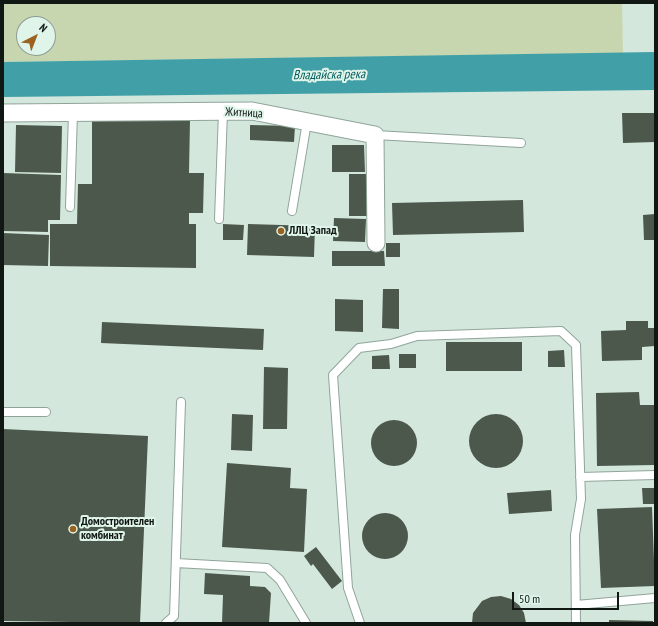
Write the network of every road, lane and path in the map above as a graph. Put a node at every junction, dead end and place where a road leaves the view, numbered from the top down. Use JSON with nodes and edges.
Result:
{"nodes":[{"id":1,"x":224,"y":112,"type":"junction"},
{"id":2,"x":73,"y":113,"type":"junction"},
{"id":3,"x":3,"y":114,"type":"edge"},
{"id":4,"x":307,"y":122,"type":"junction"},
{"id":5,"x":375,"y":135,"type":"junction"},
{"id":6,"x":521,"y":143,"type":"dead end"},
{"id":7,"x":70,"y":207,"type":"dead end"},
{"id":8,"x":292,"y":211,"type":"dead end"},
{"id":9,"x":219,"y":219,"type":"dead end"},
{"id":10,"x":376,"y":243,"type":"dead end"},
{"id":11,"x":181,"y":402,"type":"dead end"},
{"id":12,"x":3,"y":412,"type":"edge"},
{"id":13,"x":46,"y":412,"type":"dead end"},
{"id":14,"x":655,"y":476,"type":"edge"},
{"id":15,"x":580,"y":477,"type":"junction"},
{"id":16,"x":176,"y":563,"type":"junction"},
{"id":17,"x":655,"y":598,"type":"edge"},
{"id":18,"x":576,"y":605,"type":"junction"},
{"id":19,"x":166,"y":623,"type":"edge"},
{"id":20,"x":306,"y":623,"type":"edge"},
{"id":21,"x":360,"y":623,"type":"edge"},
{"id":22,"x":576,"y":623,"type":"edge"}],
"edges":[{"from":1,"to":2,"type":"street","name":"Житница"},
{"from":1,"to":4,"type":"street","name":"Житница"},
{"from":1,"to":9,"type":"lane"},
{"from":2,"to":3,"type":"street","name":"Житница"},
{"from":2,"to":7,"type":"lane"},
{"from":4,"to":5,"type":"street","name":"Житница"},
{"from":4,"to":8,"type":"lane"},
{"from":5,"to":6,"type":"lane"},
{"from":5,"to":10,"type":"street"},
{"from":11,"to":16,"type":"lane"},
{"from":12,"to":13,"type":"lane"},
{"from":14,"to":15,"type":"lane"},
{"from":15,"to":18,"type":"lane"},
{"from":15,"to":21,"type":"lane"},
{"from":16,"to":19,"type":"lane"},
{"from":16,"to":20,"type":"lane"},
{"from":17,"to":18,"type":"lane"},
{"from":18,"to":22,"type":"lane"}]}
